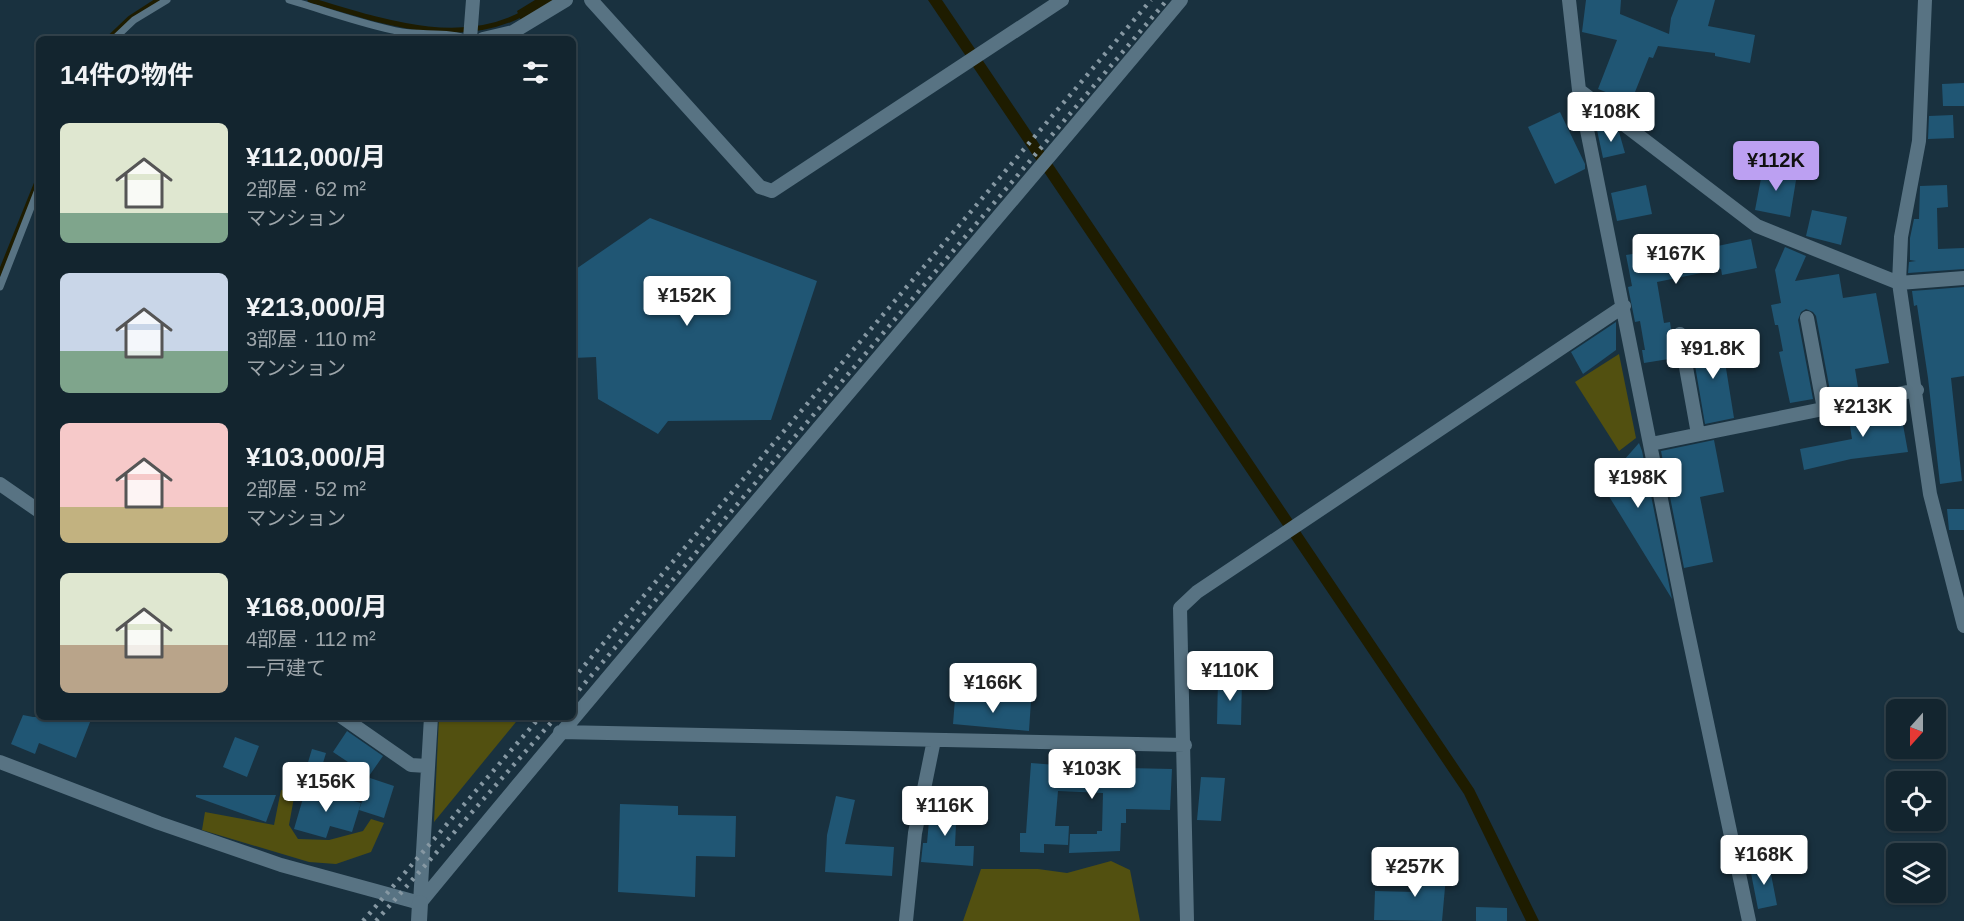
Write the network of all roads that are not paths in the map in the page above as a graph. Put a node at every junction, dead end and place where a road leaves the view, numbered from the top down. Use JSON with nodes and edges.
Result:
{"nodes":[{"id":1,"x":167,"y":0,"type":"edge"},
{"id":2,"x":289,"y":0,"type":"edge"},
{"id":3,"x":473,"y":0,"type":"edge"},
{"id":4,"x":566,"y":0,"type":"edge"},
{"id":5,"x":591,"y":0,"type":"edge"},
{"id":6,"x":1062,"y":0,"type":"edge"},
{"id":7,"x":1181,"y":0,"type":"edge"},
{"id":8,"x":1569,"y":0,"type":"edge"},
{"id":9,"x":1926,"y":0,"type":"edge"},
{"id":10,"x":117,"y":36,"type":"edge"},
{"id":11,"x":440,"y":36,"type":"edge"},
{"id":12,"x":440,"y":36,"type":"edge"},
{"id":13,"x":462,"y":36,"type":"edge"},
{"id":14,"x":469,"y":36,"type":"edge"},
{"id":15,"x":496,"y":36,"type":"edge"},
{"id":16,"x":1579,"y":90,"type":"junction"},
{"id":17,"x":36,"y":195,"type":"edge"},
{"id":18,"x":1964,"y":278,"type":"edge"},
{"id":19,"x":1899,"y":283,"type":"junction"},
{"id":20,"x":0,"y":287,"type":"edge"},
{"id":21,"x":1624,"y":306,"type":"junction"},
{"id":22,"x":1807,"y":318,"type":"dead end"},
{"id":23,"x":1680,"y":334,"type":"dead end"},
{"id":24,"x":1917,"y":390,"type":"junction"},
{"id":25,"x":1824,"y":409,"type":"junction"},
{"id":26,"x":1698,"y":434,"type":"junction"},
{"id":27,"x":1651,"y":444,"type":"junction"},
{"id":28,"x":0,"y":484,"type":"edge"},
{"id":29,"x":36,"y":509,"type":"edge"},
{"id":30,"x":1964,"y":626,"type":"edge"},
{"id":31,"x":576,"y":713,"type":"edge"},
{"id":32,"x":346,"y":720,"type":"edge"},
{"id":33,"x":431,"y":720,"type":"edge"},
{"id":34,"x":570,"y":720,"type":"edge"},
{"id":35,"x":560,"y":732,"type":"junction"},
{"id":36,"x":934,"y":740,"type":"junction"},
{"id":37,"x":1185,"y":745,"type":"junction"},
{"id":38,"x":0,"y":762,"type":"edge"},
{"id":39,"x":427,"y":766,"type":"junction"},
{"id":40,"x":420,"y":903,"type":"junction"},
{"id":41,"x":419,"y":921,"type":"edge"},
{"id":42,"x":906,"y":921,"type":"edge"},
{"id":43,"x":1187,"y":921,"type":"edge"},
{"id":44,"x":1749,"y":921,"type":"edge"}],
"edges":[{"from":1,"to":10,"type":"lane"},
{"from":2,"to":12,"type":"lane"},
{"from":3,"to":14,"type":"street"},
{"from":4,"to":15,"type":"street"},
{"from":5,"to":6,"type":"street"},
{"from":7,"to":31,"type":"street"},
{"from":8,"to":16,"type":"street"},
{"from":9,"to":19,"type":"street"},
{"from":11,"to":13,"type":"lane"},
{"from":16,"to":19,"type":"street"},
{"from":16,"to":21,"type":"street"},
{"from":17,"to":20,"type":"lane"},
{"from":18,"to":19,"type":"street"},
{"from":19,"to":24,"type":"street"},
{"from":21,"to":27,"type":"street"},
{"from":21,"to":37,"type":"street"},
{"from":22,"to":25,"type":"street"},
{"from":23,"to":26,"type":"street"},
{"from":24,"to":25,"type":"street"},
{"from":24,"to":30,"type":"street"},
{"from":25,"to":26,"type":"street"},
{"from":26,"to":27,"type":"street"},
{"from":27,"to":44,"type":"street"},
{"from":28,"to":29,"type":"street"},
{"from":32,"to":39,"type":"street"},
{"from":33,"to":39,"type":"street"},
{"from":34,"to":35,"type":"street"},
{"from":35,"to":36,"type":"street"},
{"from":35,"to":40,"type":"street"},
{"from":36,"to":37,"type":"street"},
{"from":36,"to":42,"type":"street"},
{"from":37,"to":43,"type":"street"},
{"from":38,"to":40,"type":"street"},
{"from":39,"to":40,"type":"street"},
{"from":40,"to":41,"type":"street"}]}
